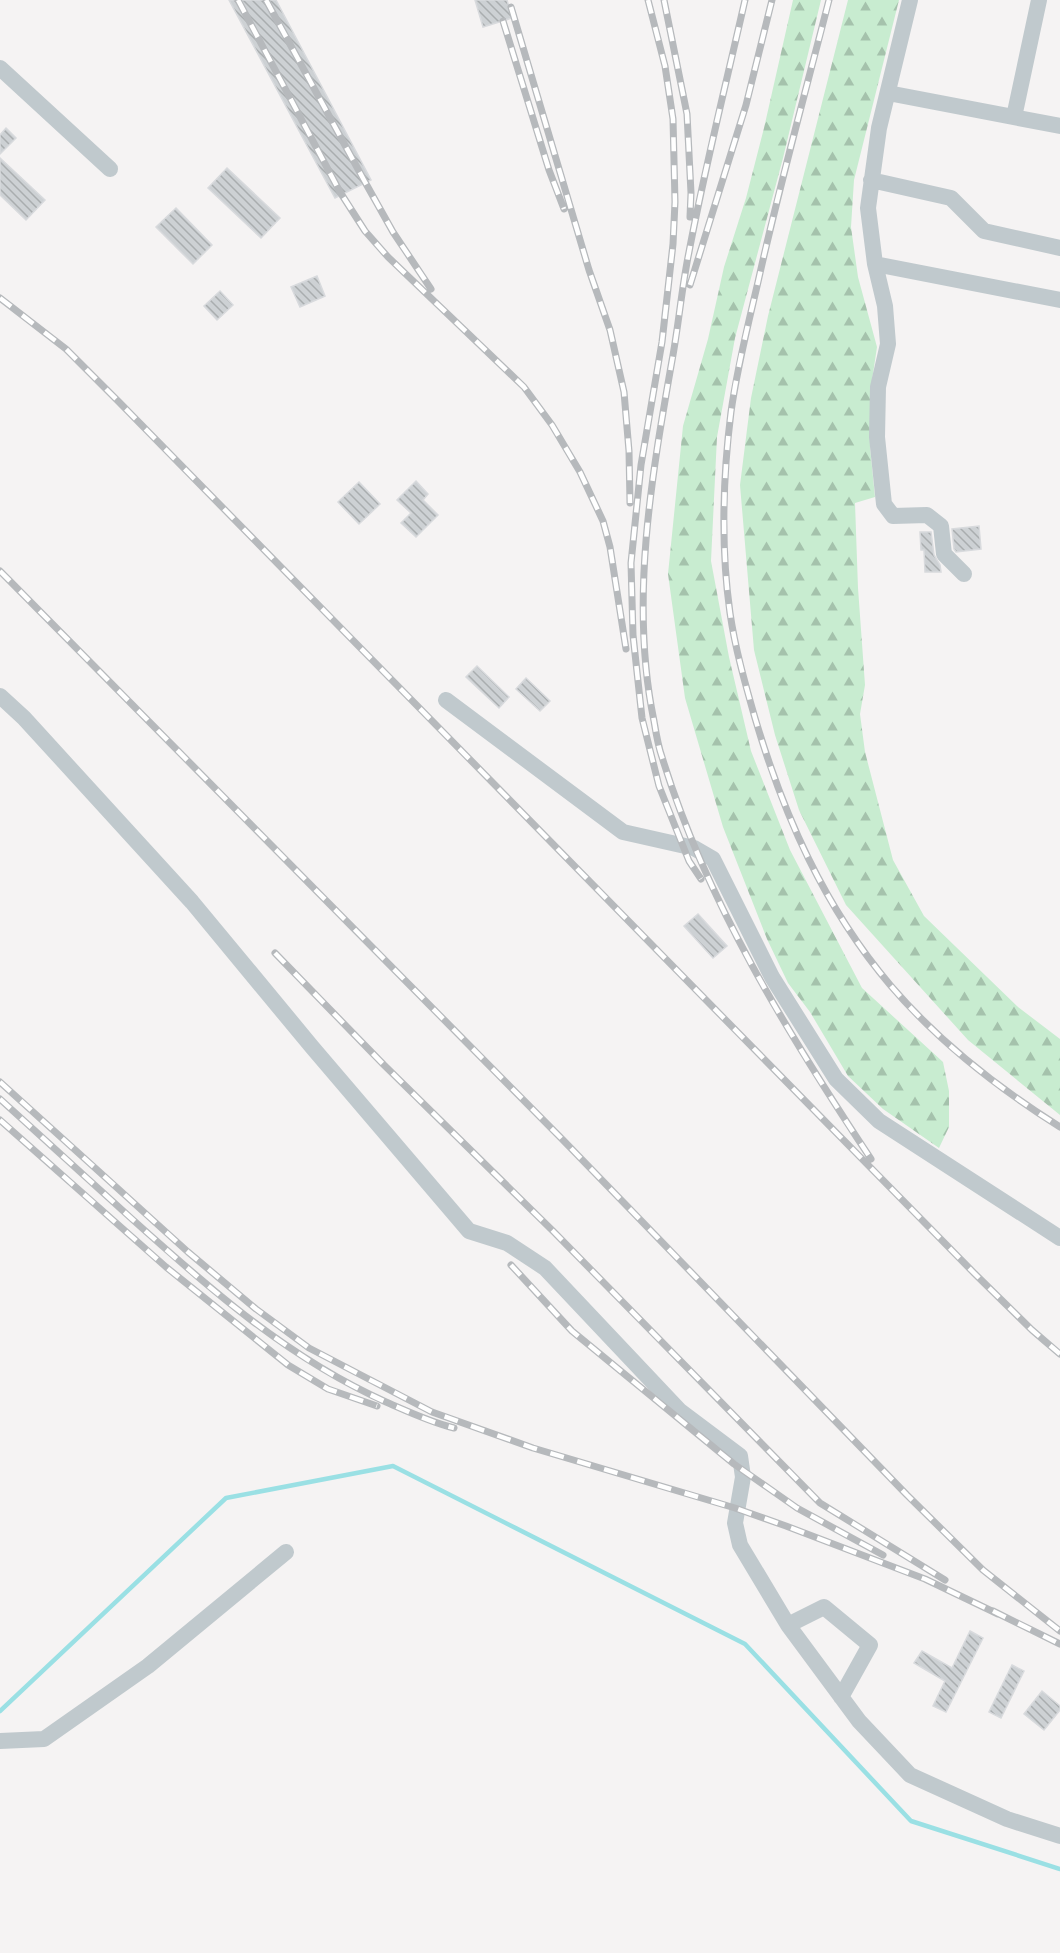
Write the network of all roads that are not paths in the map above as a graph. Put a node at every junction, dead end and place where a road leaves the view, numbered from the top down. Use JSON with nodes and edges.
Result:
{"nodes":[{"id":1,"x":910,"y":0,"type":"edge"},
{"id":2,"x":1039,"y":0,"type":"edge"},
{"id":3,"x":0,"y":68,"type":"edge"},
{"id":4,"x":888,"y":93,"type":"junction"},
{"id":5,"x":1016,"y":109,"type":"junction"},
{"id":6,"x":1060,"y":126,"type":"edge"},
{"id":7,"x":110,"y":170,"type":"dead end"},
{"id":8,"x":871,"y":180,"type":"junction"},
{"id":9,"x":1060,"y":248,"type":"edge"},
{"id":10,"x":875,"y":264,"type":"junction"},
{"id":11,"x":1060,"y":300,"type":"edge"},
{"id":12,"x":964,"y":574,"type":"dead end"},
{"id":13,"x":0,"y":696,"type":"edge"},
{"id":14,"x":446,"y":700,"type":"dead end"},
{"id":15,"x":1060,"y":1238,"type":"edge"},
{"id":16,"x":286,"y":1552,"type":"dead end"},
{"id":17,"x":788,"y":1625,"type":"junction"},
{"id":18,"x":841,"y":1697,"type":"junction"},
{"id":19,"x":0,"y":1741,"type":"edge"},
{"id":20,"x":1060,"y":1836,"type":"edge"}],
"edges":[{"from":1,"to":4,"type":"street"},
{"from":2,"to":5,"type":"street"},
{"from":3,"to":7,"type":"street"},
{"from":4,"to":5,"type":"street"},
{"from":4,"to":8,"type":"street"},
{"from":5,"to":6,"type":"street"},
{"from":8,"to":9,"type":"street"},
{"from":8,"to":10,"type":"street"},
{"from":10,"to":11,"type":"street"},
{"from":10,"to":12,"type":"street"},
{"from":13,"to":17,"type":"street"},
{"from":14,"to":15,"type":"street"},
{"from":16,"to":19,"type":"street"},
{"from":17,"to":18,"type":"street"},
{"from":17,"to":18,"type":"street"},
{"from":18,"to":20,"type":"street"}]}
